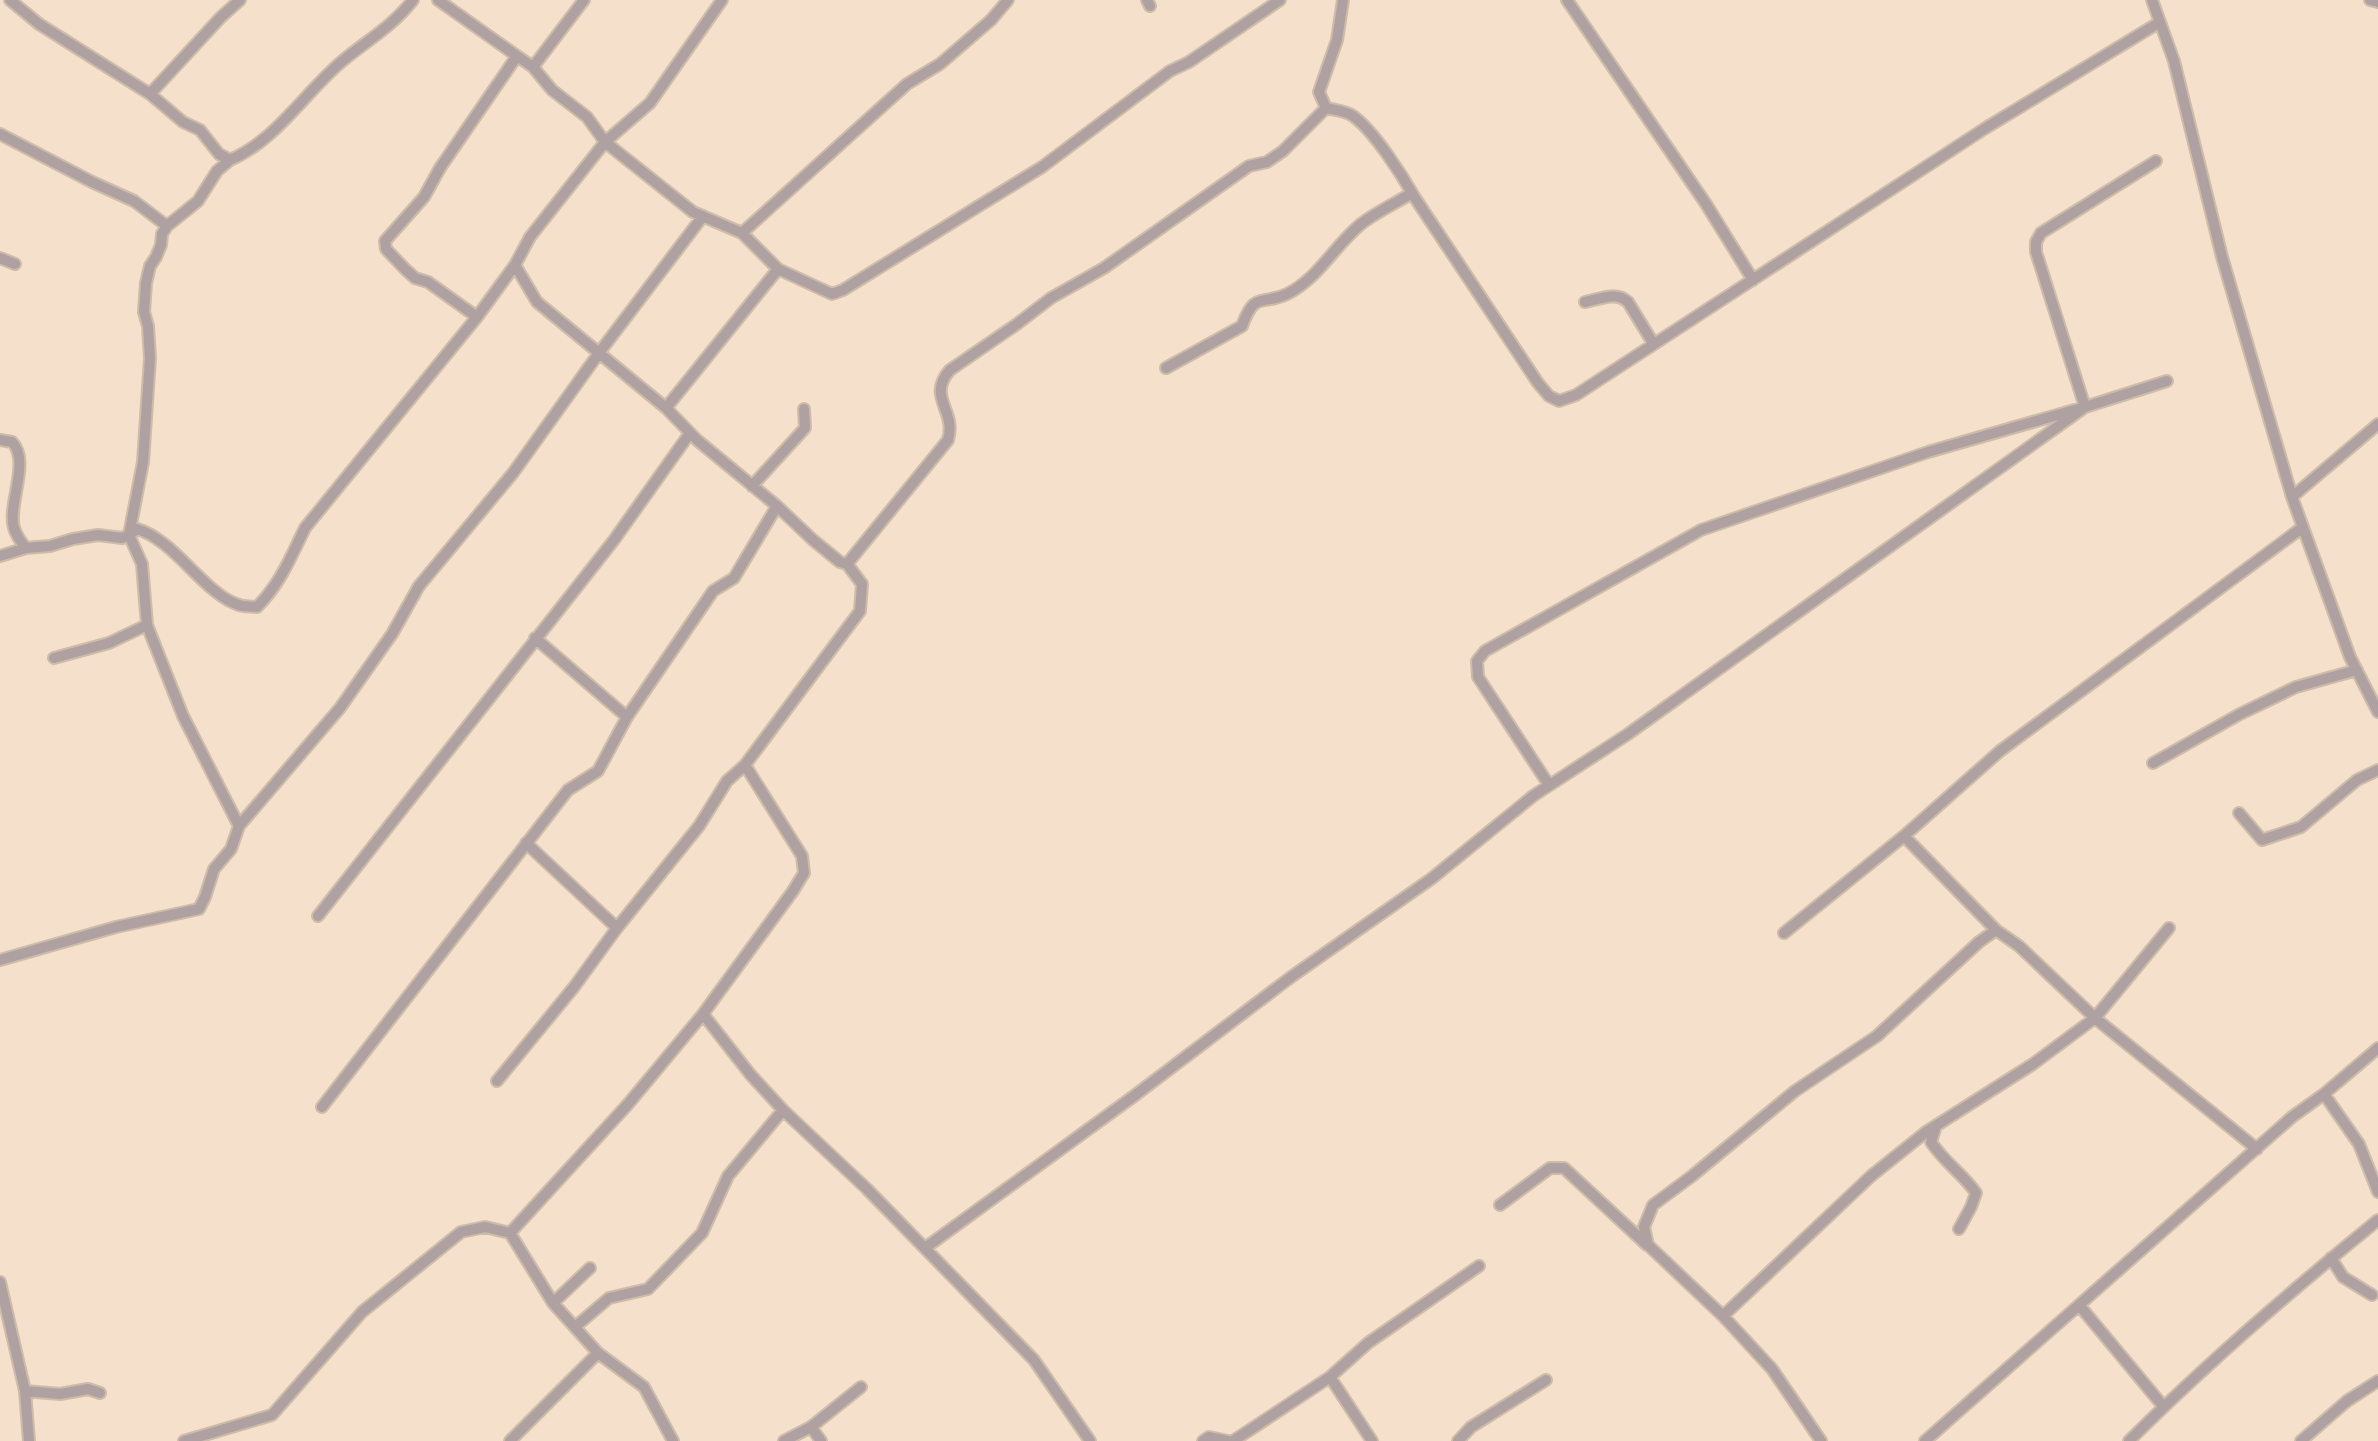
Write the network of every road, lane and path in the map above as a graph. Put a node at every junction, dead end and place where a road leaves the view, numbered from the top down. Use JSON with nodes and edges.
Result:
{"nodes":[{"id":1,"x":10,"y":0,"type":"edge"},
{"id":2,"x":240,"y":0,"type":"edge"},
{"id":3,"x":413,"y":0,"type":"edge"},
{"id":4,"x":438,"y":0,"type":"edge"},
{"id":5,"x":584,"y":0,"type":"edge"},
{"id":6,"x":722,"y":0,"type":"edge"},
{"id":7,"x":1008,"y":0,"type":"edge"},
{"id":8,"x":1280,"y":0,"type":"edge"},
{"id":9,"x":1343,"y":0,"type":"edge"},
{"id":10,"x":1567,"y":0,"type":"edge"},
{"id":11,"x":2152,"y":0,"type":"edge"},
{"id":12,"x":2370,"y":0,"type":"edge"},
{"id":13,"x":2378,"y":2,"type":"edge"},
{"id":14,"x":2160,"y":22,"type":"junction"},
{"id":15,"x":517,"y":56,"type":"junction"},
{"id":16,"x":533,"y":67,"type":"junction"},
{"id":17,"x":150,"y":94,"type":"junction"},
{"id":18,"x":1326,"y":108,"type":"junction"},
{"id":19,"x":0,"y":134,"type":"edge"},
{"id":20,"x":605,"y":142,"type":"junction"},
{"id":21,"x":230,"y":160,"type":"junction"},
{"id":22,"x":2156,"y":161,"type":"dead end"},
{"id":23,"x":1412,"y":193,"type":"junction"},
{"id":24,"x":703,"y":216,"type":"junction"},
{"id":25,"x":167,"y":226,"type":"junction"},
{"id":26,"x":742,"y":233,"type":"junction"},
{"id":27,"x":0,"y":258,"type":"edge"},
{"id":28,"x":15,"y":264,"type":"dead end"},
{"id":29,"x":515,"y":264,"type":"junction"},
{"id":30,"x":778,"y":269,"type":"junction"},
{"id":31,"x":1753,"y":280,"type":"junction"},
{"id":32,"x":1585,"y":302,"type":"dead end"},
{"id":33,"x":477,"y":317,"type":"junction"},
{"id":34,"x":1653,"y":343,"type":"junction"},
{"id":35,"x":599,"y":353,"type":"junction"},
{"id":36,"x":1166,"y":368,"type":"dead end"},
{"id":37,"x":2167,"y":381,"type":"dead end"},
{"id":38,"x":2085,"y":407,"type":"junction"},
{"id":39,"x":666,"y":408,"type":"junction"},
{"id":40,"x":804,"y":409,"type":"dead end"},
{"id":41,"x":2378,"y":424,"type":"edge"},
{"id":42,"x":690,"y":433,"type":"junction"},
{"id":43,"x":0,"y":440,"type":"edge"},
{"id":44,"x":752,"y":486,"type":"junction"},
{"id":45,"x":2292,"y":497,"type":"junction"},
{"id":46,"x":777,"y":506,"type":"junction"},
{"id":47,"x":2303,"y":528,"type":"junction"},
{"id":48,"x":129,"y":535,"type":"junction"},
{"id":49,"x":26,"y":548,"type":"junction"},
{"id":50,"x":0,"y":556,"type":"edge"},
{"id":51,"x":847,"y":564,"type":"junction"},
{"id":52,"x":147,"y":625,"type":"junction"},
{"id":53,"x":535,"y":638,"type":"junction"},
{"id":54,"x":54,"y":658,"type":"dead end"},
{"id":55,"x":2357,"y":670,"type":"junction"},
{"id":56,"x":2378,"y":712,"type":"edge"},
{"id":57,"x":627,"y":717,"type":"junction"},
{"id":58,"x":2153,"y":763,"type":"dead end"},
{"id":59,"x":745,"y":765,"type":"junction"},
{"id":60,"x":2378,"y":770,"type":"edge"},
{"id":61,"x":1549,"y":786,"type":"junction"},
{"id":62,"x":2239,"y":813,"type":"dead end"},
{"id":63,"x":239,"y":826,"type":"junction"},
{"id":64,"x":1904,"y":836,"type":"junction"},
{"id":65,"x":526,"y":843,"type":"junction"},
{"id":66,"x":318,"y":916,"type":"dead end"},
{"id":67,"x":617,"y":928,"type":"junction"},
{"id":68,"x":2169,"y":928,"type":"dead end"},
{"id":69,"x":1996,"y":930,"type":"junction"},
{"id":70,"x":1784,"y":933,"type":"dead end"},
{"id":71,"x":0,"y":960,"type":"edge"},
{"id":72,"x":703,"y":1014,"type":"junction"},
{"id":73,"x":2095,"y":1018,"type":"junction"},
{"id":74,"x":2378,"y":1048,"type":"edge"},
{"id":75,"x":497,"y":1081,"type":"dead end"},
{"id":76,"x":2324,"y":1094,"type":"junction"},
{"id":77,"x":322,"y":1107,"type":"dead end"},
{"id":78,"x":783,"y":1110,"type":"junction"},
{"id":79,"x":1936,"y":1126,"type":"junction"},
{"id":80,"x":2257,"y":1149,"type":"junction"},
{"id":81,"x":2378,"y":1192,"type":"edge"},
{"id":82,"x":1500,"y":1205,"type":"dead end"},
{"id":83,"x":2378,"y":1220,"type":"edge"},
{"id":84,"x":1959,"y":1229,"type":"dead end"},
{"id":85,"x":510,"y":1233,"type":"junction"},
{"id":86,"x":1648,"y":1245,"type":"junction"},
{"id":87,"x":925,"y":1248,"type":"junction"},
{"id":88,"x":2331,"y":1258,"type":"junction"},
{"id":89,"x":1479,"y":1266,"type":"dead end"},
{"id":90,"x":591,"y":1268,"type":"dead end"},
{"id":91,"x":0,"y":1282,"type":"edge"},
{"id":92,"x":2372,"y":1295,"type":"dead end"},
{"id":93,"x":553,"y":1303,"type":"junction"},
{"id":94,"x":2079,"y":1305,"type":"junction"},
{"id":95,"x":1723,"y":1316,"type":"junction"},
{"id":96,"x":575,"y":1327,"type":"junction"},
{"id":97,"x":598,"y":1353,"type":"junction"},
{"id":98,"x":1330,"y":1377,"type":"junction"},
{"id":99,"x":1546,"y":1380,"type":"dead end"},
{"id":100,"x":2378,"y":1381,"type":"edge"},
{"id":101,"x":861,"y":1387,"type":"dead end"},
{"id":102,"x":25,"y":1391,"type":"junction"},
{"id":103,"x":100,"y":1393,"type":"dead end"},
{"id":104,"x":2163,"y":1406,"type":"junction"},
{"id":105,"x":811,"y":1427,"type":"junction"},
{"id":106,"x":29,"y":1441,"type":"edge"},
{"id":107,"x":184,"y":1441,"type":"edge"},
{"id":108,"x":510,"y":1441,"type":"edge"},
{"id":109,"x":673,"y":1441,"type":"edge"},
{"id":110,"x":784,"y":1441,"type":"edge"},
{"id":111,"x":821,"y":1441,"type":"edge"},
{"id":112,"x":1090,"y":1441,"type":"edge"},
{"id":113,"x":1203,"y":1441,"type":"edge"},
{"id":114,"x":1231,"y":1441,"type":"edge"},
{"id":115,"x":1372,"y":1441,"type":"edge"},
{"id":116,"x":1458,"y":1441,"type":"edge"},
{"id":117,"x":1821,"y":1441,"type":"edge"},
{"id":118,"x":1925,"y":1441,"type":"edge"},
{"id":119,"x":2128,"y":1441,"type":"edge"},
{"id":120,"x":2301,"y":1441,"type":"edge"}],
"edges":[{"from":1,"to":17,"type":"street"},
{"from":2,"to":17,"type":"street"},
{"from":3,"to":21,"type":"street"},
{"from":4,"to":15,"type":"street"},
{"from":5,"to":16,"type":"street"},
{"from":6,"to":20,"type":"street"},
{"from":7,"to":26,"type":"street"},
{"from":8,"to":30,"type":"street"},
{"from":9,"to":18,"type":"street"},
{"from":10,"to":31,"type":"street"},
{"from":11,"to":14,"type":"street"},
{"from":12,"to":13,"type":"street"},
{"from":14,"to":31,"type":"street"},
{"from":14,"to":45,"type":"street"},
{"from":15,"to":16,"type":"street"},
{"from":15,"to":33,"type":"street"},
{"from":16,"to":20,"type":"street"},
{"from":17,"to":21,"type":"street"},
{"from":18,"to":23,"type":"street"},
{"from":18,"to":51,"type":"street"},
{"from":19,"to":25,"type":"street"},
{"from":20,"to":24,"type":"street"},
{"from":20,"to":29,"type":"street"},
{"from":21,"to":25,"type":"street"},
{"from":22,"to":38,"type":"street"},
{"from":23,"to":34,"type":"street"},
{"from":23,"to":36,"type":"street"},
{"from":24,"to":26,"type":"street"},
{"from":24,"to":35,"type":"street"},
{"from":25,"to":48,"type":"street"},
{"from":26,"to":30,"type":"street"},
{"from":27,"to":28,"type":"street"},
{"from":29,"to":33,"type":"street"},
{"from":29,"to":35,"type":"street"},
{"from":30,"to":39,"type":"street"},
{"from":31,"to":34,"type":"street"},
{"from":32,"to":34,"type":"street"},
{"from":33,"to":48,"type":"street"},
{"from":35,"to":39,"type":"street"},
{"from":35,"to":63,"type":"street"},
{"from":37,"to":38,"type":"street"},
{"from":38,"to":61,"type":"street"},
{"from":38,"to":61,"type":"street"},
{"from":39,"to":42,"type":"street"},
{"from":40,"to":44,"type":"street"},
{"from":41,"to":45,"type":"street"},
{"from":42,"to":44,"type":"street"},
{"from":42,"to":53,"type":"street"},
{"from":43,"to":49,"type":"street"},
{"from":44,"to":46,"type":"street"},
{"from":45,"to":47,"type":"street"},
{"from":46,"to":51,"type":"street"},
{"from":46,"to":57,"type":"street"},
{"from":47,"to":55,"type":"street"},
{"from":47,"to":64,"type":"street"},
{"from":48,"to":49,"type":"street"},
{"from":48,"to":52,"type":"street"},
{"from":49,"to":50,"type":"street"},
{"from":51,"to":59,"type":"street"},
{"from":52,"to":54,"type":"street"},
{"from":52,"to":63,"type":"street"},
{"from":53,"to":57,"type":"street"},
{"from":53,"to":66,"type":"street"},
{"from":55,"to":56,"type":"street"},
{"from":55,"to":58,"type":"street"},
{"from":57,"to":65,"type":"street"},
{"from":59,"to":67,"type":"street"},
{"from":59,"to":72,"type":"street"},
{"from":60,"to":62,"type":"street"},
{"from":61,"to":87,"type":"street"},
{"from":63,"to":71,"type":"street"},
{"from":64,"to":69,"type":"street"},
{"from":64,"to":70,"type":"street"},
{"from":65,"to":67,"type":"street"},
{"from":65,"to":77,"type":"street"},
{"from":67,"to":75,"type":"street"},
{"from":68,"to":73,"type":"street"},
{"from":69,"to":73,"type":"street"},
{"from":69,"to":86,"type":"street"},
{"from":72,"to":78,"type":"street"},
{"from":72,"to":85,"type":"street"},
{"from":73,"to":79,"type":"street"},
{"from":73,"to":80,"type":"street"},
{"from":74,"to":76,"type":"street"},
{"from":76,"to":80,"type":"street"},
{"from":76,"to":81,"type":"street"},
{"from":78,"to":87,"type":"street"},
{"from":78,"to":96,"type":"street"},
{"from":79,"to":84,"type":"street"},
{"from":79,"to":95,"type":"street"},
{"from":80,"to":94,"type":"street"},
{"from":82,"to":86,"type":"street"},
{"from":83,"to":88,"type":"street"},
{"from":85,"to":93,"type":"street"},
{"from":85,"to":107,"type":"street"},
{"from":86,"to":95,"type":"street"},
{"from":87,"to":112,"type":"street"},
{"from":88,"to":92,"type":"street"},
{"from":88,"to":104,"type":"street"},
{"from":89,"to":98,"type":"street"},
{"from":90,"to":93,"type":"street"},
{"from":91,"to":102,"type":"street"},
{"from":93,"to":96,"type":"street"},
{"from":94,"to":104,"type":"street"},
{"from":94,"to":118,"type":"street"},
{"from":95,"to":117,"type":"street"},
{"from":96,"to":97,"type":"street"},
{"from":97,"to":108,"type":"street"},
{"from":97,"to":109,"type":"street"},
{"from":98,"to":114,"type":"street"},
{"from":98,"to":115,"type":"street"},
{"from":99,"to":116,"type":"street"},
{"from":100,"to":120,"type":"street"},
{"from":101,"to":105,"type":"street"},
{"from":102,"to":103,"type":"street"},
{"from":102,"to":106,"type":"street"},
{"from":104,"to":119,"type":"street"},
{"from":105,"to":110,"type":"street"},
{"from":105,"to":111,"type":"street"},
{"from":113,"to":114,"type":"street"}]}
